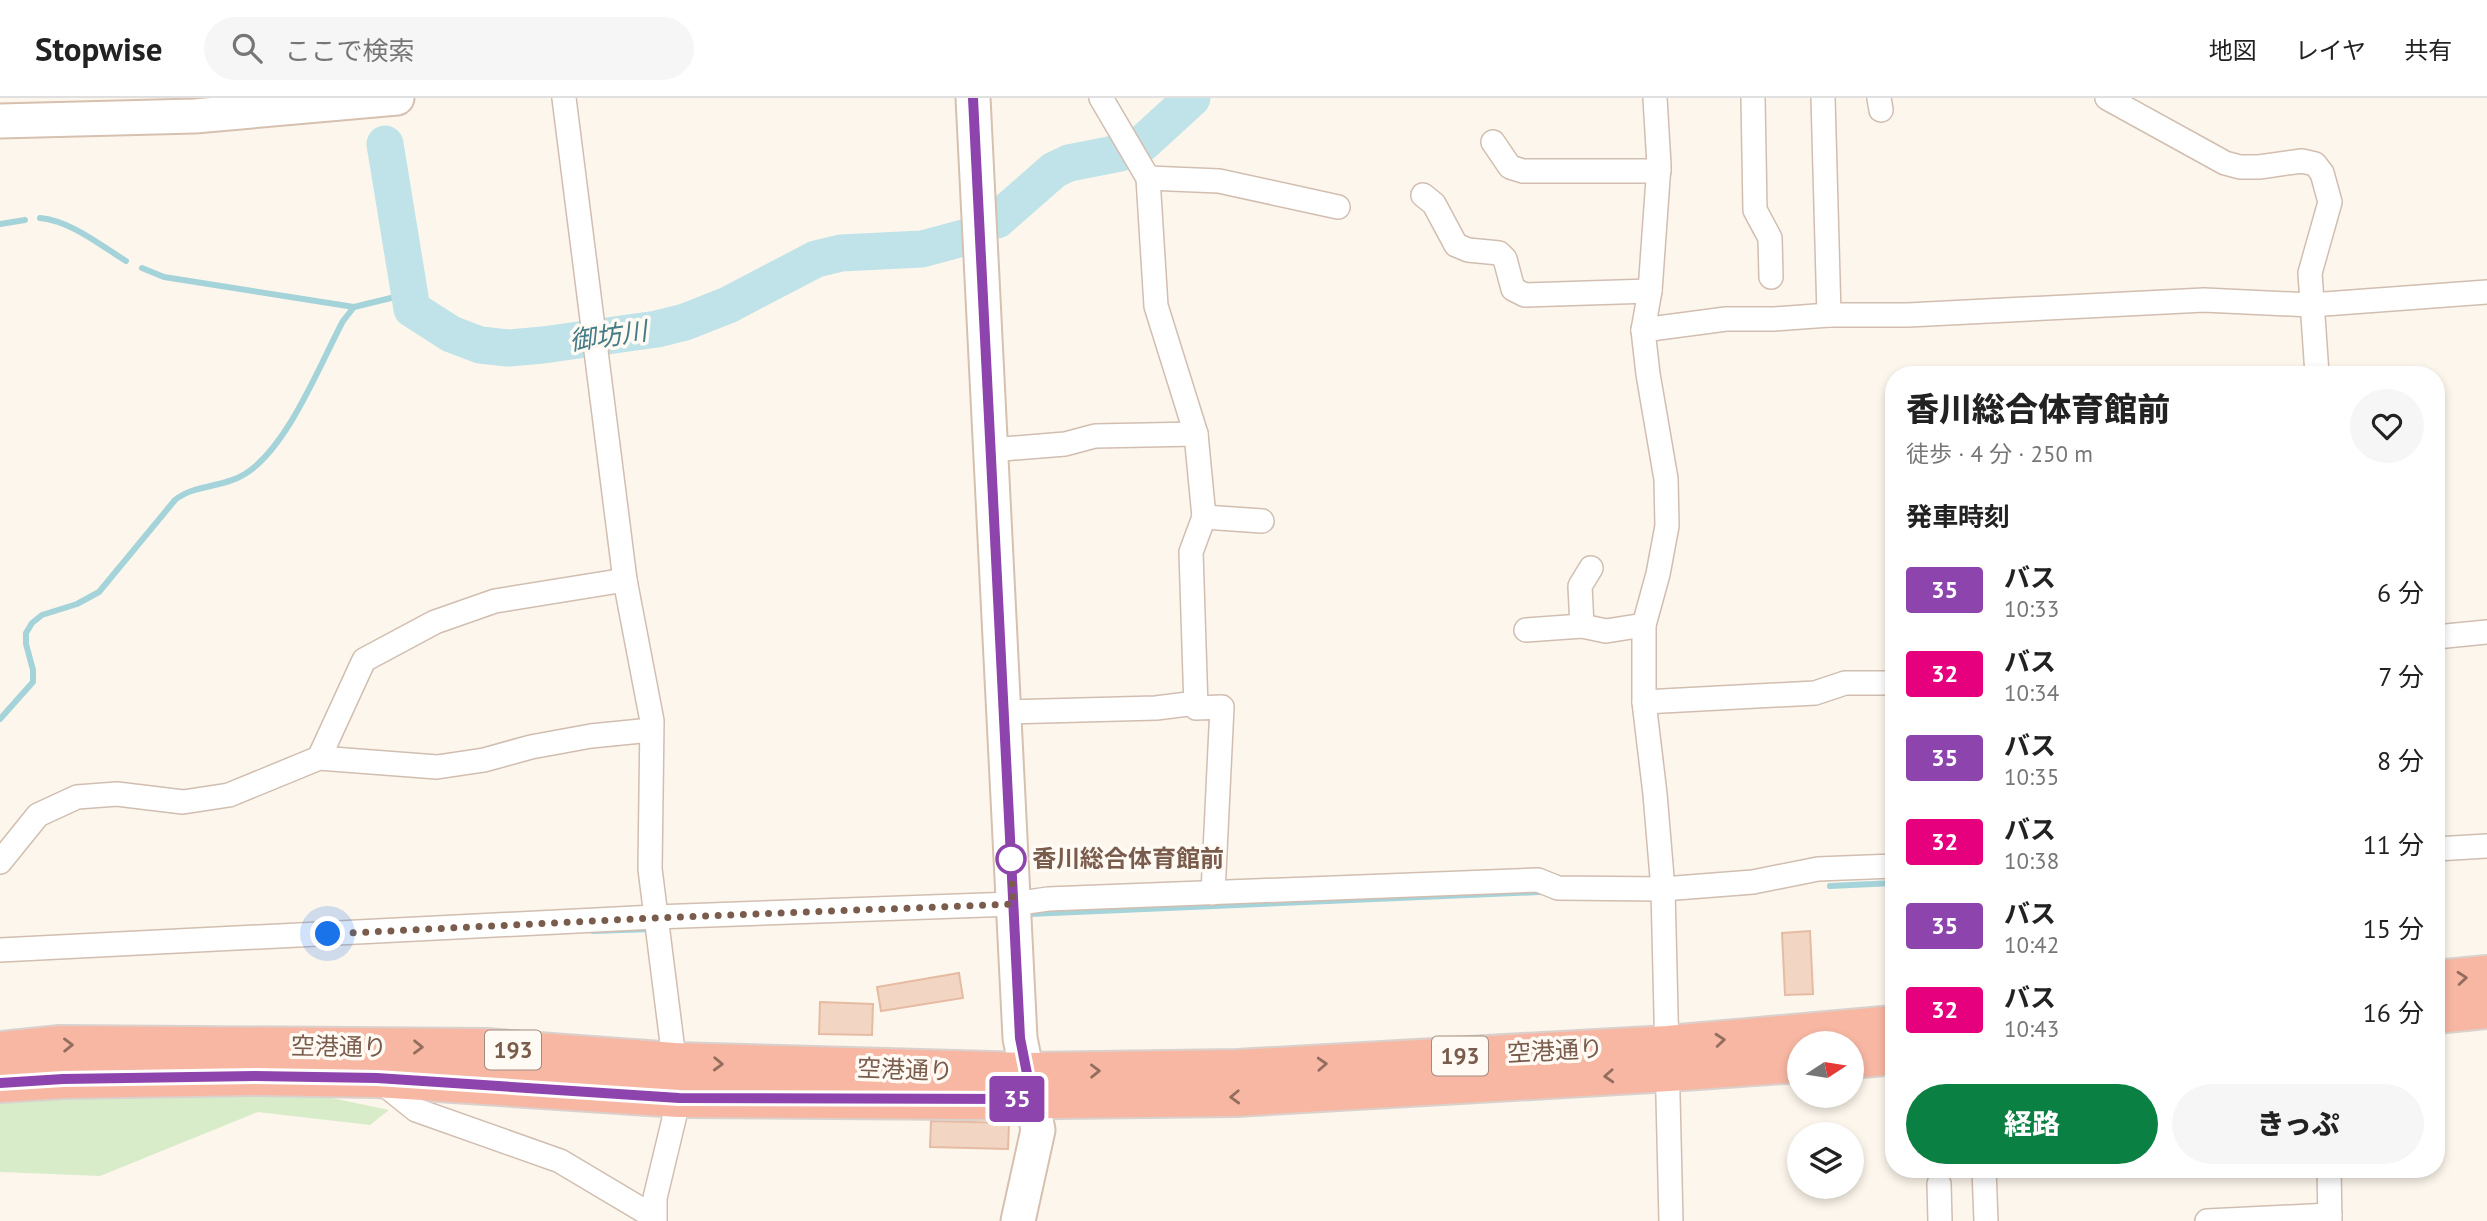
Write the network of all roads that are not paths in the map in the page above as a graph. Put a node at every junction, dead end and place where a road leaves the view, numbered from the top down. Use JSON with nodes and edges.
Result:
{"nodes":[{"id":1,"x":397,"y":98,"type":"edge"},
{"id":2,"x":564,"y":98,"type":"edge"},
{"id":3,"x":973,"y":98,"type":"edge"},
{"id":4,"x":1101,"y":98,"type":"edge"},
{"id":5,"x":1655,"y":98,"type":"edge"},
{"id":6,"x":1753,"y":98,"type":"edge"},
{"id":7,"x":1823,"y":98,"type":"edge"},
{"id":8,"x":2106,"y":98,"type":"edge"},
{"id":9,"x":341,"y":100,"type":"edge"},
{"id":10,"x":0,"y":121,"type":"edge"},
{"id":11,"x":1493,"y":142,"type":"dead end"},
{"id":12,"x":1659,"y":171,"type":"junction"},
{"id":13,"x":1148,"y":178,"type":"junction"},
{"id":14,"x":1423,"y":195,"type":"dead end"},
{"id":15,"x":1338,"y":207,"type":"dead end"},
{"id":16,"x":1771,"y":277,"type":"dead end"},
{"id":17,"x":1650,"y":291,"type":"junction"},
{"id":18,"x":2487,"y":292,"type":"edge"},
{"id":19,"x":2311,"y":305,"type":"junction"},
{"id":20,"x":1829,"y":315,"type":"junction"},
{"id":21,"x":1643,"y":330,"type":"junction"},
{"id":22,"x":2315,"y":366,"type":"edge"},
{"id":23,"x":1196,"y":434,"type":"junction"},
{"id":24,"x":990,"y":450,"type":"junction"},
{"id":25,"x":1204,"y":517,"type":"junction"},
{"id":26,"x":1262,"y":521,"type":"dead end"},
{"id":27,"x":1591,"y":568,"type":"dead end"},
{"id":28,"x":625,"y":580,"type":"junction"},
{"id":29,"x":1644,"y":625,"type":"junction"},
{"id":30,"x":1582,"y":626,"type":"junction"},
{"id":31,"x":1526,"y":630,"type":"dead end"},
{"id":32,"x":2487,"y":632,"type":"edge"},
{"id":33,"x":2445,"y":636,"type":"edge"},
{"id":34,"x":1885,"y":683,"type":"edge"},
{"id":35,"x":1644,"y":702,"type":"junction"},
{"id":36,"x":1196,"y":703,"type":"junction"},
{"id":37,"x":1003,"y":712,"type":"junction"},
{"id":38,"x":651,"y":730,"type":"junction"},
{"id":39,"x":319,"y":758,"type":"junction"},
{"id":40,"x":2487,"y":846,"type":"edge"},
{"id":41,"x":2445,"y":848,"type":"edge"},
{"id":42,"x":0,"y":862,"type":"edge"},
{"id":43,"x":1885,"y":866,"type":"edge"},
{"id":44,"x":1663,"y":889,"type":"junction"},
{"id":45,"x":1213,"y":893,"type":"junction"},
{"id":46,"x":1013,"y":904,"type":"junction"},
{"id":47,"x":655,"y":918,"type":"junction"},
{"id":48,"x":0,"y":950,"type":"edge"},
{"id":49,"x":2487,"y":975,"type":"edge"},
{"id":50,"x":2445,"y":979,"type":"edge"},
{"id":51,"x":2487,"y":1009,"type":"edge"},
{"id":52,"x":2445,"y":1013,"type":"edge"},
{"id":53,"x":1885,"y":1027,"type":"edge"},
{"id":54,"x":0,"y":1051,"type":"edge"},
{"id":55,"x":1885,"y":1056,"type":"edge"},
{"id":56,"x":1668,"y":1058,"type":"junction"},
{"id":57,"x":1864,"y":1058,"type":"edge"},
{"id":58,"x":1787,"y":1063,"type":"edge"},
{"id":59,"x":377,"y":1078,"type":"junction"},
{"id":60,"x":677,"y":1080,"type":"junction"},
{"id":61,"x":0,"y":1083,"type":"edge"},
{"id":62,"x":1029,"y":1085,"type":"junction"},
{"id":63,"x":1984,"y":1178,"type":"edge"},
{"id":64,"x":2329,"y":1178,"type":"edge"},
{"id":65,"x":1939,"y":1184,"type":"dead end"},
{"id":66,"x":2330,"y":1218,"type":"edge"},
{"id":67,"x":654,"y":1219,"type":"edge"},
{"id":68,"x":1018,"y":1221,"type":"edge"},
{"id":69,"x":1671,"y":1221,"type":"edge"},
{"id":70,"x":1940,"y":1221,"type":"edge"},
{"id":71,"x":1986,"y":1221,"type":"edge"},
{"id":72,"x":2207,"y":1221,"type":"edge"}],
"edges":[{"from":1,"to":9,"type":"street"},
{"from":2,"to":28,"type":"street"},
{"from":3,"to":24,"type":"street"},
{"from":4,"to":13,"type":"street"},
{"from":5,"to":12,"type":"street"},
{"from":6,"to":16,"type":"street"},
{"from":7,"to":20,"type":"street"},
{"from":8,"to":19,"type":"street"},
{"from":9,"to":10,"type":"street"},
{"from":11,"to":12,"type":"street"},
{"from":12,"to":17,"type":"street"},
{"from":13,"to":15,"type":"street"},
{"from":13,"to":23,"type":"street"},
{"from":14,"to":17,"type":"street"},
{"from":17,"to":21,"type":"street"},
{"from":18,"to":19,"type":"street"},
{"from":19,"to":20,"type":"street"},
{"from":19,"to":22,"type":"street"},
{"from":20,"to":21,"type":"street"},
{"from":21,"to":29,"type":"street"},
{"from":23,"to":24,"type":"street"},
{"from":23,"to":25,"type":"street"},
{"from":24,"to":37,"type":"street"},
{"from":25,"to":26,"type":"street"},
{"from":25,"to":36,"type":"street"},
{"from":27,"to":30,"type":"street"},
{"from":28,"to":38,"type":"street"},
{"from":28,"to":39,"type":"street"},
{"from":29,"to":30,"type":"street"},
{"from":29,"to":35,"type":"street"},
{"from":30,"to":31,"type":"street"},
{"from":32,"to":33,"type":"street"},
{"from":34,"to":35,"type":"street"},
{"from":35,"to":44,"type":"street"},
{"from":36,"to":37,"type":"street"},
{"from":36,"to":45,"type":"street"},
{"from":37,"to":46,"type":"street"},
{"from":38,"to":39,"type":"street"},
{"from":38,"to":47,"type":"street"},
{"from":39,"to":42,"type":"street"},
{"from":40,"to":41,"type":"street"},
{"from":43,"to":44,"type":"street"},
{"from":44,"to":45,"type":"street"},
{"from":44,"to":56,"type":"street"},
{"from":45,"to":46,"type":"street"},
{"from":46,"to":47,"type":"street"},
{"from":46,"to":62,"type":"street"},
{"from":47,"to":48,"type":"street"},
{"from":47,"to":60,"type":"street"},
{"from":50,"to":49,"type":"highway","one_way":true},
{"from":51,"to":52,"type":"highway"},
{"from":56,"to":53,"type":"highway","name":"空港通り","number":"193","one_way":true},
{"from":54,"to":60,"type":"highway","name":"空港通り","number":"193","one_way":true},
{"from":55,"to":57,"type":"highway"},
{"from":56,"to":58,"type":"highway","name":"空港通り","number":"193"},
{"from":56,"to":62,"type":"highway","name":"空港通り","number":"193"},
{"from":56,"to":69,"type":"street"},
{"from":59,"to":60,"type":"highway","name":"空港通り","number":"193"},
{"from":59,"to":61,"type":"highway","name":"空港通り","number":"193"},
{"from":59,"to":67,"type":"street"},
{"from":60,"to":62,"type":"highway","name":"空港通り","number":"193"},
{"from":60,"to":67,"type":"street"},
{"from":62,"to":68,"type":"street"},
{"from":63,"to":71,"type":"street"},
{"from":64,"to":66,"type":"street"},
{"from":65,"to":70,"type":"street"},
{"from":66,"to":72,"type":"street"}]}
